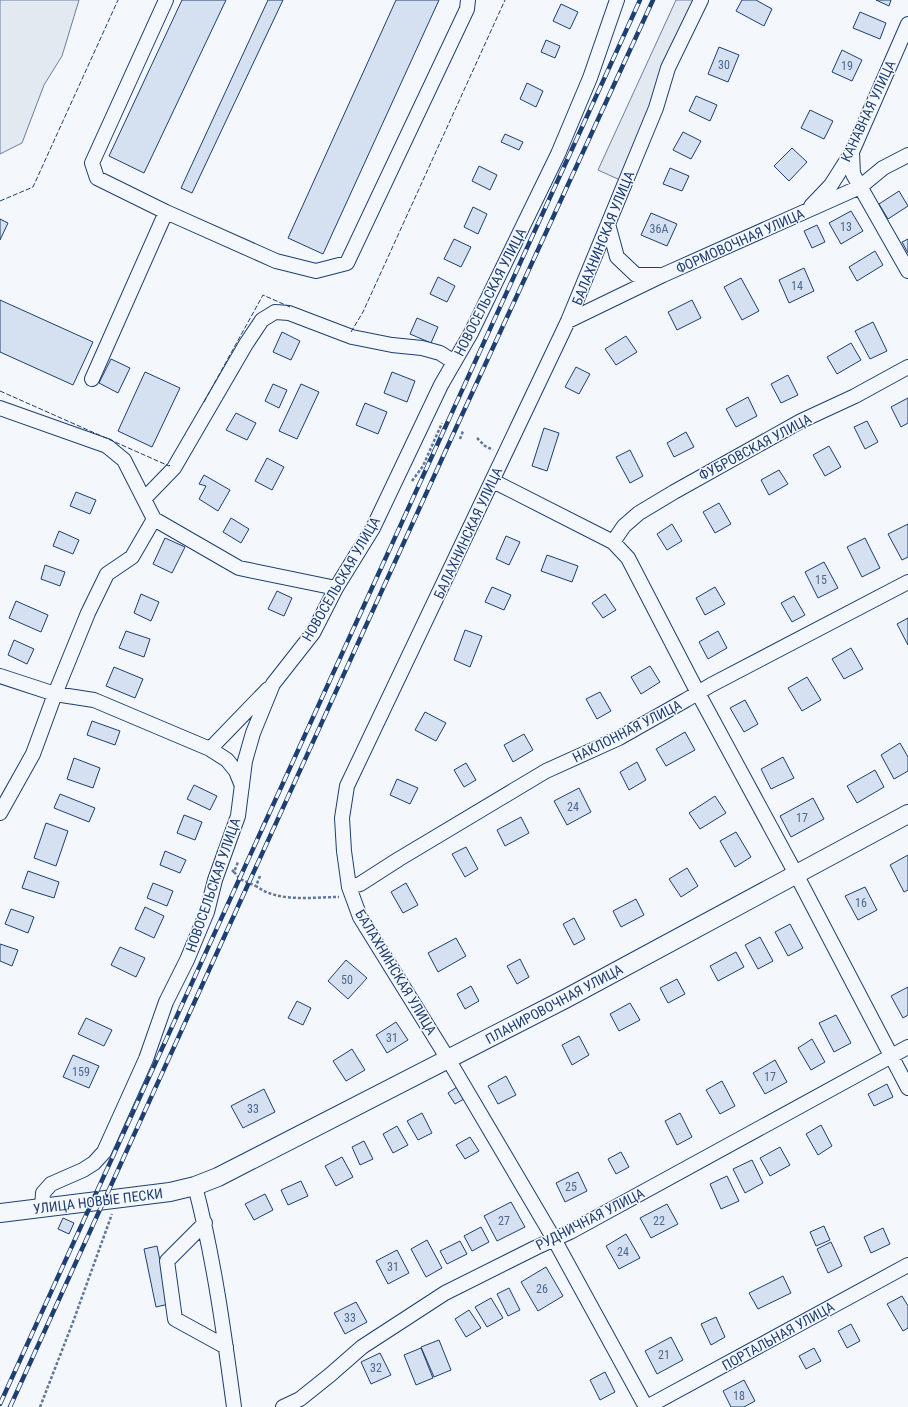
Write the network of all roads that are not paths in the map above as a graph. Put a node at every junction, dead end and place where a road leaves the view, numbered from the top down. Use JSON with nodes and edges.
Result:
{"nodes":[{"id":1,"x":166,"y":0,"type":"edge"},
{"id":2,"x":468,"y":0,"type":"edge"},
{"id":3,"x":617,"y":0,"type":"edge"},
{"id":4,"x":701,"y":0,"type":"edge"},
{"id":5,"x":908,"y":24,"type":"edge"},
{"id":6,"x":852,"y":152,"type":"junction"},
{"id":7,"x":908,"y":155,"type":"edge"},
{"id":8,"x":860,"y":187,"type":"junction"},
{"id":9,"x":166,"y":212,"type":"junction"},
{"id":10,"x":805,"y":212,"type":"junction"},
{"id":11,"x":608,"y":224,"type":"junction"},
{"id":12,"x":908,"y":271,"type":"edge"},
{"id":13,"x":663,"y":275,"type":"junction"},
{"id":14,"x":568,"y":322,"type":"junction"},
{"id":15,"x":454,"y":362,"type":"junction"},
{"id":16,"x":908,"y":367,"type":"edge"},
{"id":17,"x":92,"y":379,"type":"dead end"},
{"id":18,"x":0,"y":408,"type":"edge"},
{"id":19,"x":493,"y":481,"type":"junction"},
{"id":20,"x":144,"y":499,"type":"junction"},
{"id":21,"x":154,"y":519,"type":"junction"},
{"id":22,"x":613,"y":542,"type":"junction"},
{"id":23,"x":908,"y":582,"type":"edge"},
{"id":24,"x":336,"y":588,"type":"junction"},
{"id":25,"x":0,"y":676,"type":"edge"},
{"id":26,"x":274,"y":684,"type":"junction"},
{"id":27,"x":698,"y":693,"type":"junction"},
{"id":28,"x":55,"y":694,"type":"junction"},
{"id":29,"x":210,"y":749,"type":"junction"},
{"id":30,"x":242,"y":787,"type":"junction"},
{"id":31,"x":0,"y":813,"type":"edge"},
{"id":32,"x":908,"y":814,"type":"edge"},
{"id":33,"x":796,"y":874,"type":"junction"},
{"id":34,"x":351,"y":892,"type":"junction"},
{"id":35,"x":908,"y":1047,"type":"edge"},
{"id":36,"x":890,"y":1056,"type":"junction"},
{"id":37,"x":448,"y":1059,"type":"junction"},
{"id":38,"x":908,"y":1088,"type":"edge"},
{"id":39,"x":195,"y":1186,"type":"junction"},
{"id":40,"x":42,"y":1207,"type":"junction"},
{"id":41,"x":0,"y":1213,"type":"edge"},
{"id":42,"x":205,"y":1224,"type":"junction"},
{"id":43,"x":554,"y":1239,"type":"junction"},
{"id":44,"x":908,"y":1265,"type":"edge"},
{"id":45,"x":226,"y":1347,"type":"junction"},
{"id":46,"x":234,"y":1407,"type":"edge"},
{"id":47,"x":283,"y":1407,"type":"edge"},
{"id":48,"x":646,"y":1407,"type":"edge"}],
"edges":[{"from":1,"to":9,"type":"street"},
{"from":2,"to":9,"type":"street"},
{"from":3,"to":15,"type":"street","name":"НОВОСЕЛЬСКАЯ УЛИЦА"},
{"from":4,"to":11,"type":"street","name":"БАЛАХНИНСКАЯ УЛИЦА"},
{"from":5,"to":6,"type":"street","name":"КАНАВНАЯ УЛИЦА"},
{"from":6,"to":8,"type":"street"},
{"from":6,"to":10,"type":"street","name":"КАНАВНАЯ УЛИЦА"},
{"from":7,"to":8,"type":"street","name":"ФОРМОВОЧНАЯ УЛИЦА"},
{"from":8,"to":10,"type":"street","name":"ФОРМОВОЧНАЯ УЛИЦА"},
{"from":8,"to":12,"type":"street"},
{"from":9,"to":17,"type":"street"},
{"from":10,"to":13,"type":"street","name":"ФОРМОВОЧНАЯ УЛИЦА"},
{"from":11,"to":13,"type":"street"},
{"from":11,"to":14,"type":"street","name":"БАЛАХНИНСКАЯ УЛИЦА"},
{"from":13,"to":14,"type":"street","name":"ФОРМОВОЧНАЯ УЛИЦА"},
{"from":14,"to":19,"type":"street","name":"БАЛАХНИНСКАЯ УЛИЦА"},
{"from":15,"to":20,"type":"street"},
{"from":15,"to":24,"type":"street","name":"НОВОСЕЛЬСКАЯ УЛИЦА"},
{"from":16,"to":22,"type":"street","name":"ФУБРОВСКАЯ УЛИЦА"},
{"from":18,"to":20,"type":"street"},
{"from":19,"to":22,"type":"street"},
{"from":19,"to":34,"type":"street","name":"БАЛАХНИНСКАЯ УЛИЦА"},
{"from":20,"to":21,"type":"street"},
{"from":21,"to":24,"type":"street"},
{"from":21,"to":28,"type":"street"},
{"from":22,"to":27,"type":"street"},
{"from":23,"to":27,"type":"street","name":"НАКЛОННАЯ УЛИЦА"},
{"from":24,"to":26,"type":"street","name":"НОВОСЕЛЬСКАЯ УЛИЦА"},
{"from":25,"to":28,"type":"street"},
{"from":26,"to":29,"type":"street"},
{"from":26,"to":30,"type":"street","name":"НОВОСЕЛЬСКАЯ УЛИЦА"},
{"from":27,"to":33,"type":"street"},
{"from":27,"to":34,"type":"street","name":"НАКЛОННАЯ УЛИЦА"},
{"from":28,"to":29,"type":"street"},
{"from":28,"to":31,"type":"street"},
{"from":29,"to":30,"type":"street"},
{"from":30,"to":40,"type":"street","name":"НОВОСЕЛЬСКАЯ УЛИЦА"},
{"from":32,"to":33,"type":"main road","name":"ПЛАНИРОВОЧНАЯ УЛИЦА"},
{"from":33,"to":36,"type":"street"},
{"from":33,"to":37,"type":"main road","name":"ПЛАНИРОВОЧНАЯ УЛИЦА"},
{"from":34,"to":37,"type":"street","name":"БАЛАХНИНСКАЯ УЛИЦА"},
{"from":35,"to":36,"type":"street","name":"РУДНИЧНАЯ УЛИЦА"},
{"from":36,"to":38,"type":"street"},
{"from":36,"to":43,"type":"street","name":"РУДНИЧНАЯ УЛИЦА"},
{"from":37,"to":39,"type":"main road","name":"ПЛАНИРОВОЧНАЯ УЛИЦА"},
{"from":37,"to":43,"type":"street","name":"БАЛАХНИНСКАЯ УЛИЦА"},
{"from":39,"to":40,"type":"main road","name":"УЛИЦА НОВЫЕ ПЕСКИ"},
{"from":39,"to":42,"type":"street"},
{"from":40,"to":41,"type":"main road","name":"УЛИЦА НОВЫЕ ПЕСКИ"},
{"from":42,"to":45,"type":"street"},
{"from":42,"to":45,"type":"street"},
{"from":43,"to":47,"type":"street","name":"РУДНИЧНАЯ УЛИЦА"},
{"from":43,"to":48,"type":"street","name":"БАЛАХНИНСКАЯ УЛИЦА"},
{"from":44,"to":48,"type":"street","name":"ПОРТАЛЬНАЯ УЛИЦА"},
{"from":45,"to":46,"type":"street"}]}
